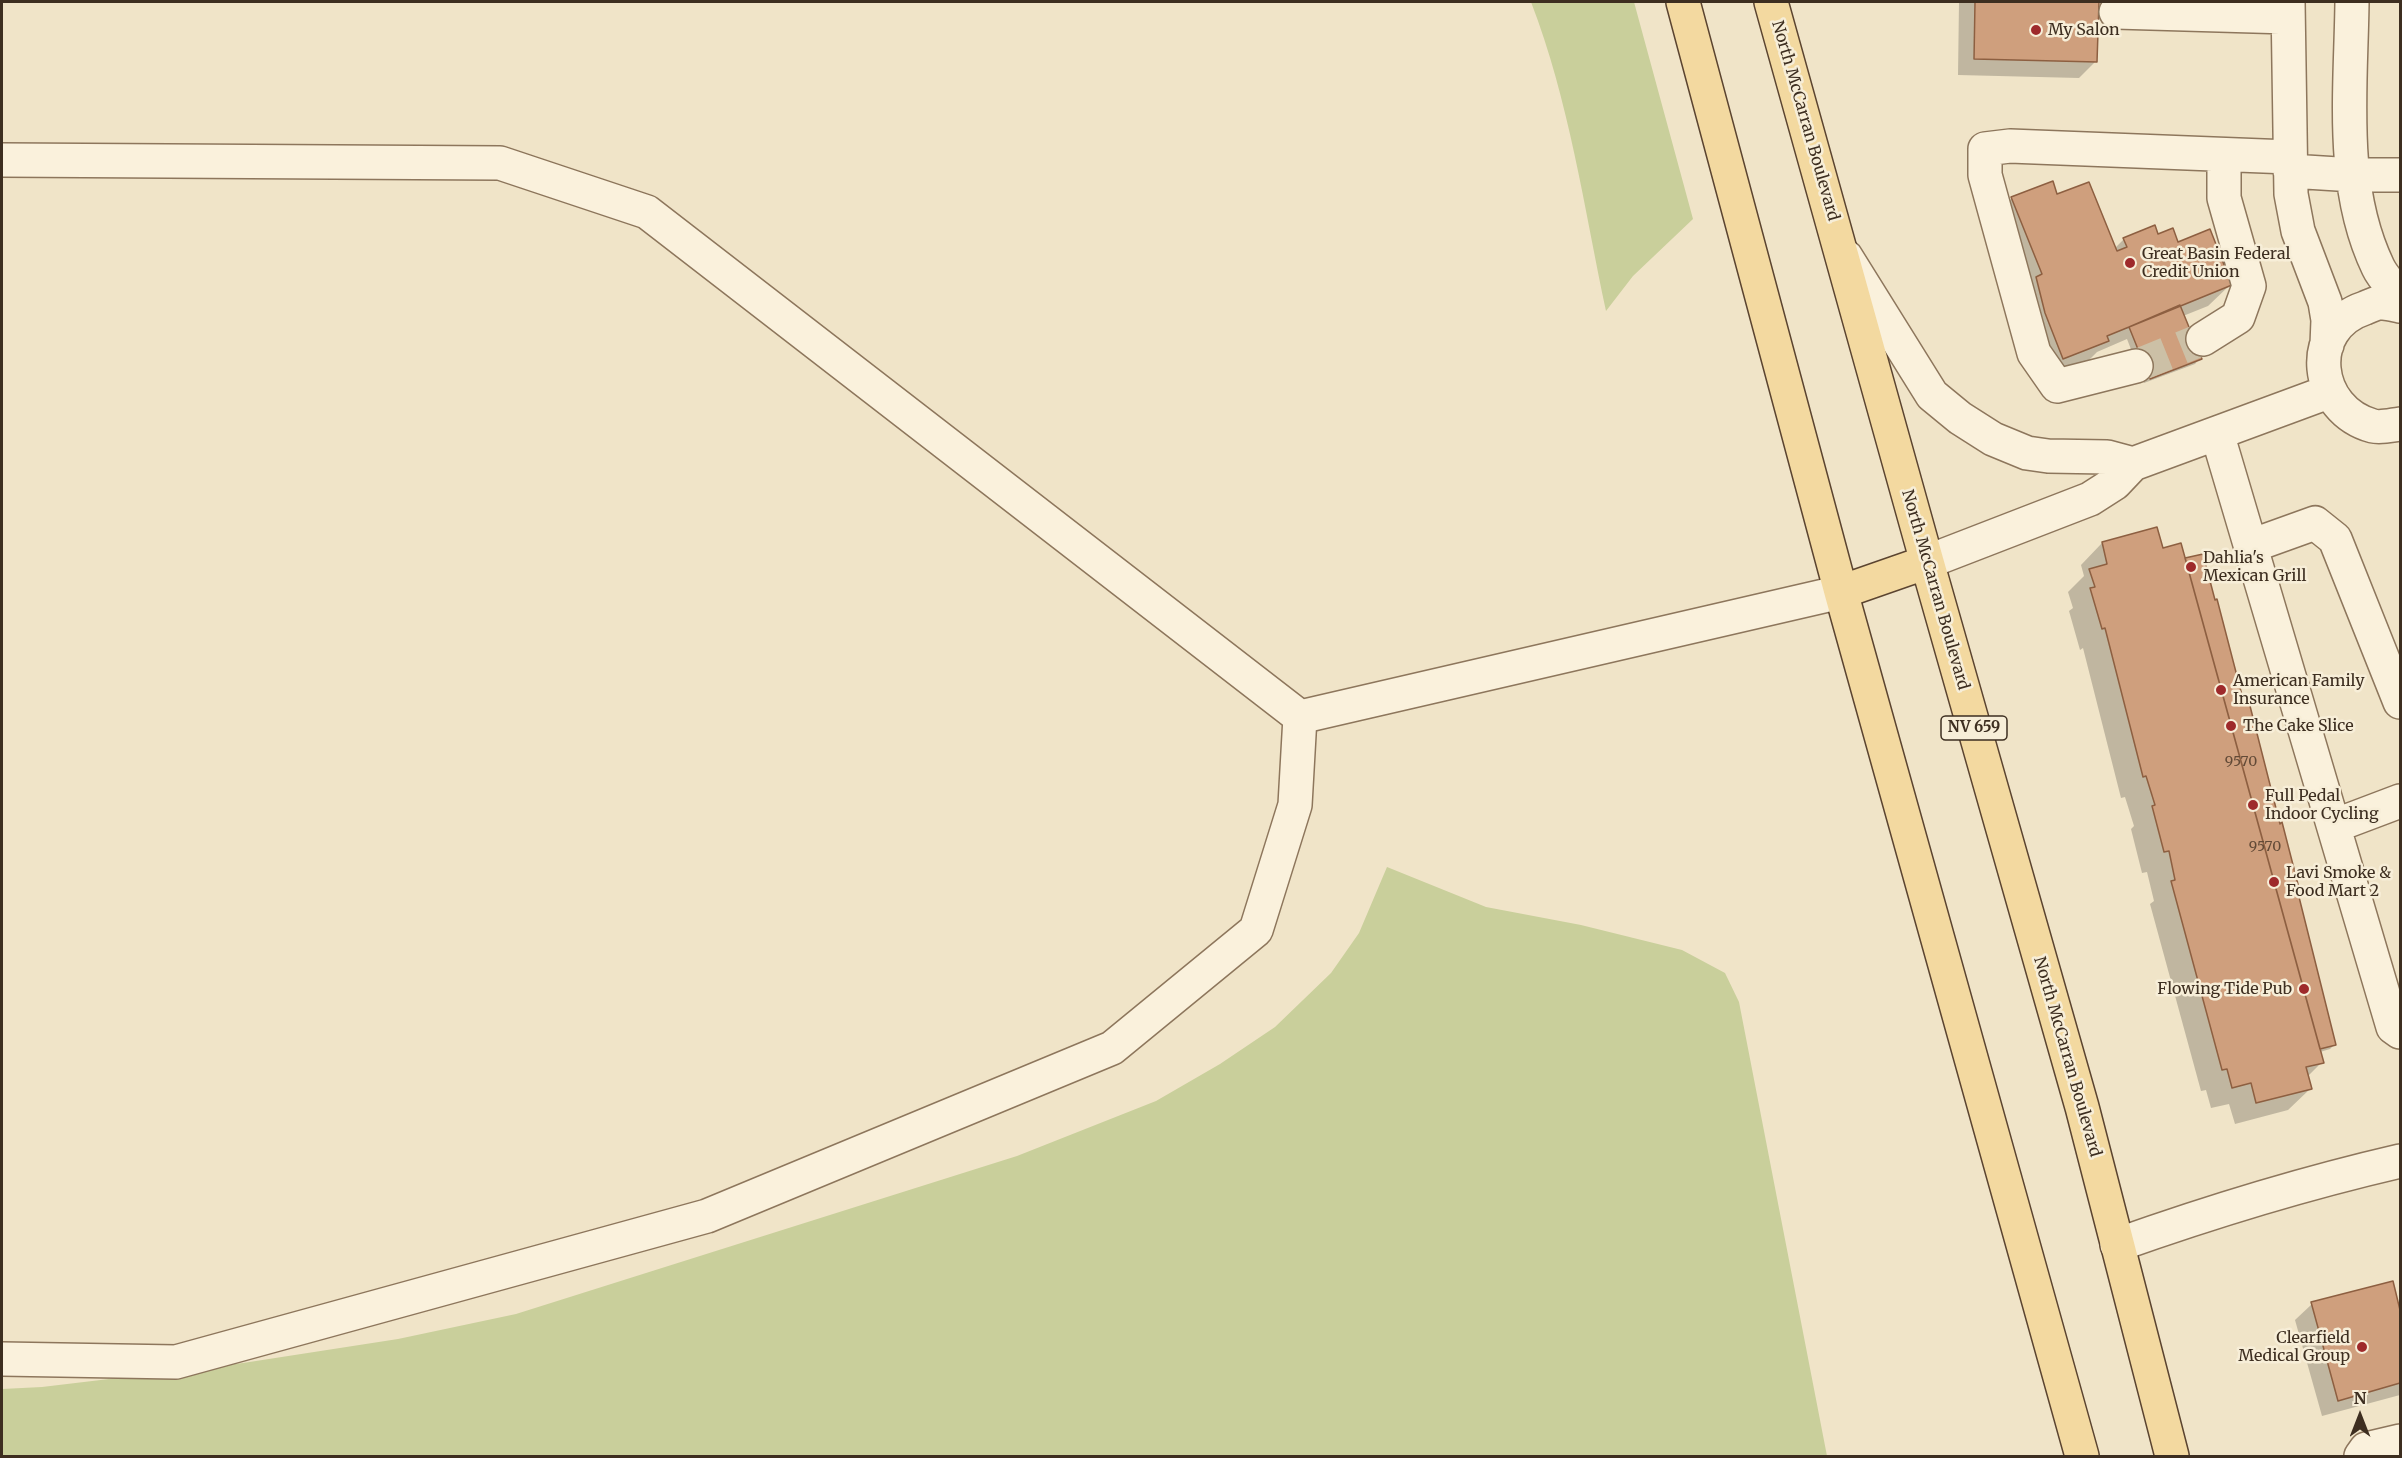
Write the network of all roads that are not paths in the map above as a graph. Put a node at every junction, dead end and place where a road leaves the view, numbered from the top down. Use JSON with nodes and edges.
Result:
{"nodes":[{"id":1,"x":1683,"y":2,"type":"edge"},
{"id":2,"x":1771,"y":2,"type":"edge"},
{"id":3,"x":2352,"y":2,"type":"edge"},
{"id":4,"x":2288,"y":9,"type":"edge"},
{"id":5,"x":2116,"y":12,"type":"dead end"},
{"id":6,"x":2224,"y":155,"type":"junction"},
{"id":7,"x":2,"y":160,"type":"edge"},
{"id":8,"x":2289,"y":164,"type":"junction"},
{"id":9,"x":2354,"y":175,"type":"junction"},
{"id":10,"x":2400,"y":175,"type":"edge"},
{"id":11,"x":1840,"y":248,"type":"junction"},
{"id":12,"x":2400,"y":296,"type":"edge"},
{"id":13,"x":2400,"y":306,"type":"edge"},
{"id":14,"x":2203,"y":339,"type":"tunnel mouth"},
{"id":15,"x":2327,"y":345,"type":"junction"},
{"id":16,"x":2136,"y":366,"type":"tunnel mouth"},
{"id":17,"x":2328,"y":392,"type":"junction"},
{"id":18,"x":2400,"y":424,"type":"edge"},
{"id":19,"x":2217,"y":433,"type":"junction"},
{"id":20,"x":2133,"y":464,"type":"junction"},
{"id":21,"x":2251,"y":546,"type":"junction"},
{"id":22,"x":1927,"y":562,"type":"junction"},
{"id":23,"x":1841,"y":592,"type":"junction"},
{"id":24,"x":2400,"y":702,"type":"edge"},
{"id":25,"x":1300,"y":717,"type":"junction"},
{"id":26,"x":2400,"y":801,"type":"edge"},
{"id":27,"x":2334,"y":826,"type":"junction"},
{"id":28,"x":2400,"y":1032,"type":"edge"},
{"id":29,"x":2400,"y":1161,"type":"edge"},
{"id":30,"x":2117,"y":1245,"type":"junction"},
{"id":31,"x":2,"y":1359,"type":"edge"},
{"id":32,"x":2400,"y":1441,"type":"edge"},
{"id":33,"x":2082,"y":1456,"type":"edge"},
{"id":34,"x":2172,"y":1456,"type":"edge"},
{"id":35,"x":2361,"y":1456,"type":"edge"}],
"edges":[{"from":1,"to":23,"type":"main road"},
{"from":2,"to":11,"type":"main road","name":"North McCarran Boulevard","number":"NV 659"},
{"from":3,"to":9,"type":"lane"},
{"from":4,"to":5,"type":"lane"},
{"from":4,"to":8,"type":"lane"},
{"from":6,"to":8,"type":"lane"},
{"from":6,"to":14,"type":"lane"},
{"from":6,"to":16,"type":"lane"},
{"from":7,"to":25,"type":"lane"},
{"from":8,"to":9,"type":"lane"},
{"from":8,"to":15,"type":"lane"},
{"from":9,"to":10,"type":"lane"},
{"from":9,"to":12,"type":"lane"},
{"from":11,"to":20,"type":"lane"},
{"from":11,"to":22,"type":"main road","name":"North McCarran Boulevard","number":"NV 659"},
{"from":13,"to":15,"type":"lane"},
{"from":15,"to":17,"type":"lane"},
{"from":17,"to":18,"type":"lane"},
{"from":17,"to":19,"type":"lane"},
{"from":19,"to":20,"type":"lane"},
{"from":19,"to":21,"type":"lane"},
{"from":20,"to":22,"type":"lane"},
{"from":21,"to":24,"type":"lane"},
{"from":21,"to":27,"type":"lane"},
{"from":22,"to":23,"type":"main road"},
{"from":22,"to":30,"type":"main road","name":"North McCarran Boulevard","number":"NV 659"},
{"from":23,"to":25,"type":"lane"},
{"from":23,"to":33,"type":"main road"},
{"from":25,"to":31,"type":"lane"},
{"from":26,"to":27,"type":"lane"},
{"from":27,"to":28,"type":"lane"},
{"from":29,"to":30,"type":"lane"},
{"from":30,"to":34,"type":"main road","name":"North McCarran Boulevard","number":"NV 659"},
{"from":32,"to":35,"type":"lane"}]}
